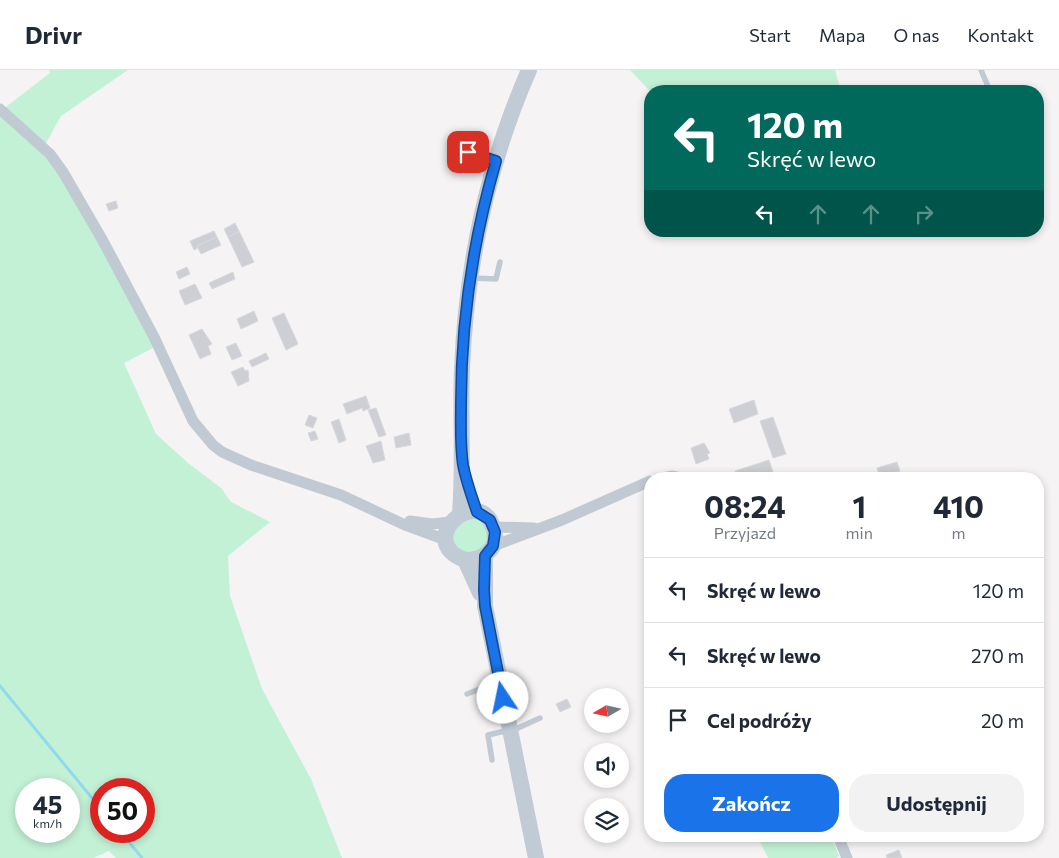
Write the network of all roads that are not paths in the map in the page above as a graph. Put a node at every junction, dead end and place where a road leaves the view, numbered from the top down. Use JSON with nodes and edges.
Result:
{"nodes":[{"id":1,"x":529,"y":70,"type":"edge"},
{"id":2,"x":980,"y":70,"type":"edge"},
{"id":3,"x":987,"y":85,"type":"edge"},
{"id":4,"x":0,"y":109,"type":"edge"},
{"id":5,"x":460,"y":135,"type":"dead end"},
{"id":6,"x":496,"y":161,"type":"junction"},
{"id":7,"x":500,"y":262,"type":"dead end"},
{"id":8,"x":470,"y":278,"type":"junction"},
{"id":9,"x":463,"y":464,"type":"junction"},
{"id":10,"x":644,"y":484,"type":"edge"},
{"id":11,"x":477,"y":512,"type":"junction"},
{"id":12,"x":386,"y":515,"type":"junction"},
{"id":13,"x":455,"y":518,"type":"junction"},
{"id":14,"x":493,"y":527,"type":"junction"},
{"id":15,"x":541,"y":529,"type":"junction"},
{"id":16,"x":446,"y":540,"type":"junction"},
{"id":17,"x":489,"y":551,"type":"junction"},
{"id":18,"x":465,"y":560,"type":"junction"},
{"id":19,"x":485,"y":606,"type":"junction"},
{"id":20,"x":499,"y":682,"type":"junction"},
{"id":21,"x":467,"y":694,"type":"dead end"},
{"id":22,"x":540,"y":718,"type":"dead end"},
{"id":23,"x":509,"y":730,"type":"junction"},
{"id":24,"x":492,"y":760,"type":"dead end"},
{"id":25,"x":840,"y":842,"type":"edge"},
{"id":26,"x":536,"y":858,"type":"edge"},
{"id":27,"x":847,"y":858,"type":"edge"}],
"edges":[{"from":1,"to":6,"type":"main road"},
{"from":2,"to":3,"type":"lane"},
{"from":4,"to":12,"type":"street"},
{"from":5,"to":6,"type":"lane"},
{"from":6,"to":8,"type":"main road"},
{"from":7,"to":8,"type":"lane"},
{"from":8,"to":9,"type":"main road"},
{"from":9,"to":11,"type":"main road"},
{"from":9,"to":13,"type":"main road"},
{"from":10,"to":15,"type":"street"},
{"from":11,"to":13,"type":"main road"},
{"from":11,"to":14,"type":"main road"},
{"from":12,"to":13,"type":"street"},
{"from":12,"to":16,"type":"street"},
{"from":13,"to":16,"type":"main road"},
{"from":14,"to":15,"type":"street"},
{"from":14,"to":17,"type":"main road"},
{"from":15,"to":17,"type":"street"},
{"from":16,"to":18,"type":"main road"},
{"from":17,"to":18,"type":"main road"},
{"from":17,"to":19,"type":"main road"},
{"from":18,"to":19,"type":"main road"},
{"from":19,"to":20,"type":"main road"},
{"from":20,"to":21,"type":"lane"},
{"from":20,"to":23,"type":"main road"},
{"from":22,"to":23,"type":"lane"},
{"from":23,"to":24,"type":"lane"},
{"from":23,"to":26,"type":"main road"},
{"from":25,"to":27,"type":"street"}]}
